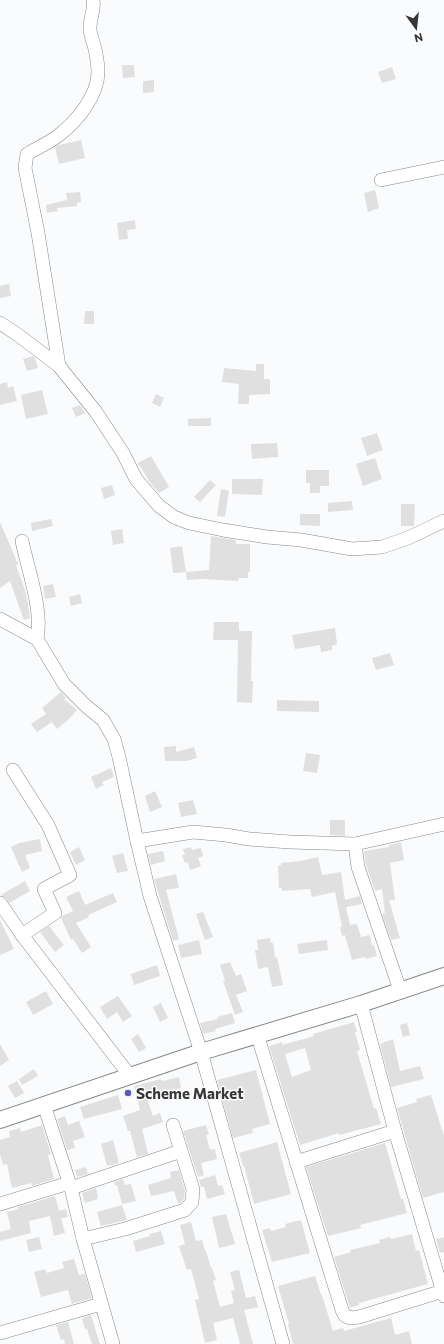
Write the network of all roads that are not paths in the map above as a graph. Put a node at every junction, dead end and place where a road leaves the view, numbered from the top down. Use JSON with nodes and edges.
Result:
{"nodes":[{"id":1,"x":93,"y":0,"type":"edge"},
{"id":2,"x":444,"y":167,"type":"edge"},
{"id":3,"x":381,"y":180,"type":"dead end"},
{"id":4,"x":0,"y":323,"type":"edge"},
{"id":5,"x":59,"y":366,"type":"junction"},
{"id":6,"x":444,"y":521,"type":"edge"},
{"id":7,"x":22,"y":541,"type":"dead end"},
{"id":8,"x":0,"y":619,"type":"edge"},
{"id":9,"x":38,"y":639,"type":"junction"},
{"id":10,"x":13,"y":770,"type":"dead end"},
{"id":11,"x":444,"y":824,"type":"edge"},
{"id":12,"x":137,"y":841,"type":"junction"},
{"id":13,"x":355,"y":844,"type":"junction"},
{"id":14,"x":0,"y":903,"type":"edge"},
{"id":15,"x":22,"y":935,"type":"junction"},
{"id":16,"x":444,"y":976,"type":"edge"},
{"id":17,"x":400,"y":990,"type":"junction"},
{"id":18,"x":361,"y":1004,"type":"junction"},
{"id":19,"x":257,"y":1034,"type":"junction"},
{"id":20,"x":201,"y":1052,"type":"junction"},
{"id":21,"x":130,"y":1076,"type":"junction"},
{"id":22,"x":44,"y":1105,"type":"junction"},
{"id":23,"x":0,"y":1120,"type":"edge"},
{"id":24,"x":173,"y":1125,"type":"dead end"},
{"id":25,"x":395,"y":1131,"type":"junction"},
{"id":26,"x":181,"y":1151,"type":"junction"},
{"id":27,"x":296,"y":1162,"type":"junction"},
{"id":28,"x":70,"y":1186,"type":"junction"},
{"id":29,"x":0,"y":1204,"type":"edge"},
{"id":30,"x":83,"y":1239,"type":"junction"},
{"id":31,"x":443,"y":1294,"type":"edge"},
{"id":32,"x":101,"y":1304,"type":"junction"},
{"id":33,"x":0,"y":1333,"type":"edge"},
{"id":34,"x":114,"y":1344,"type":"edge"},
{"id":35,"x":283,"y":1344,"type":"edge"}],
"edges":[{"from":1,"to":5,"type":"street"},
{"from":2,"to":3,"type":"street"},
{"from":4,"to":5,"type":"street"},
{"from":5,"to":6,"type":"street"},
{"from":7,"to":9,"type":"street"},
{"from":8,"to":9,"type":"street"},
{"from":9,"to":12,"type":"street"},
{"from":10,"to":15,"type":"street"},
{"from":11,"to":13,"type":"street"},
{"from":12,"to":13,"type":"street"},
{"from":12,"to":20,"type":"street"},
{"from":13,"to":17,"type":"street"},
{"from":14,"to":15,"type":"street"},
{"from":15,"to":21,"type":"street"},
{"from":16,"to":17,"type":"main road"},
{"from":17,"to":18,"type":"main road"},
{"from":18,"to":19,"type":"main road"},
{"from":18,"to":25,"type":"street"},
{"from":19,"to":20,"type":"main road"},
{"from":19,"to":27,"type":"street"},
{"from":20,"to":21,"type":"main road"},
{"from":20,"to":35,"type":"street"},
{"from":21,"to":22,"type":"main road"},
{"from":22,"to":23,"type":"main road"},
{"from":22,"to":28,"type":"street"},
{"from":24,"to":26,"type":"street"},
{"from":25,"to":27,"type":"street"},
{"from":25,"to":31,"type":"street"},
{"from":26,"to":28,"type":"street"},
{"from":26,"to":30,"type":"street"},
{"from":27,"to":31,"type":"street"},
{"from":28,"to":29,"type":"street"},
{"from":28,"to":30,"type":"street"},
{"from":30,"to":32,"type":"street"},
{"from":32,"to":33,"type":"street"},
{"from":32,"to":34,"type":"street"}]}
